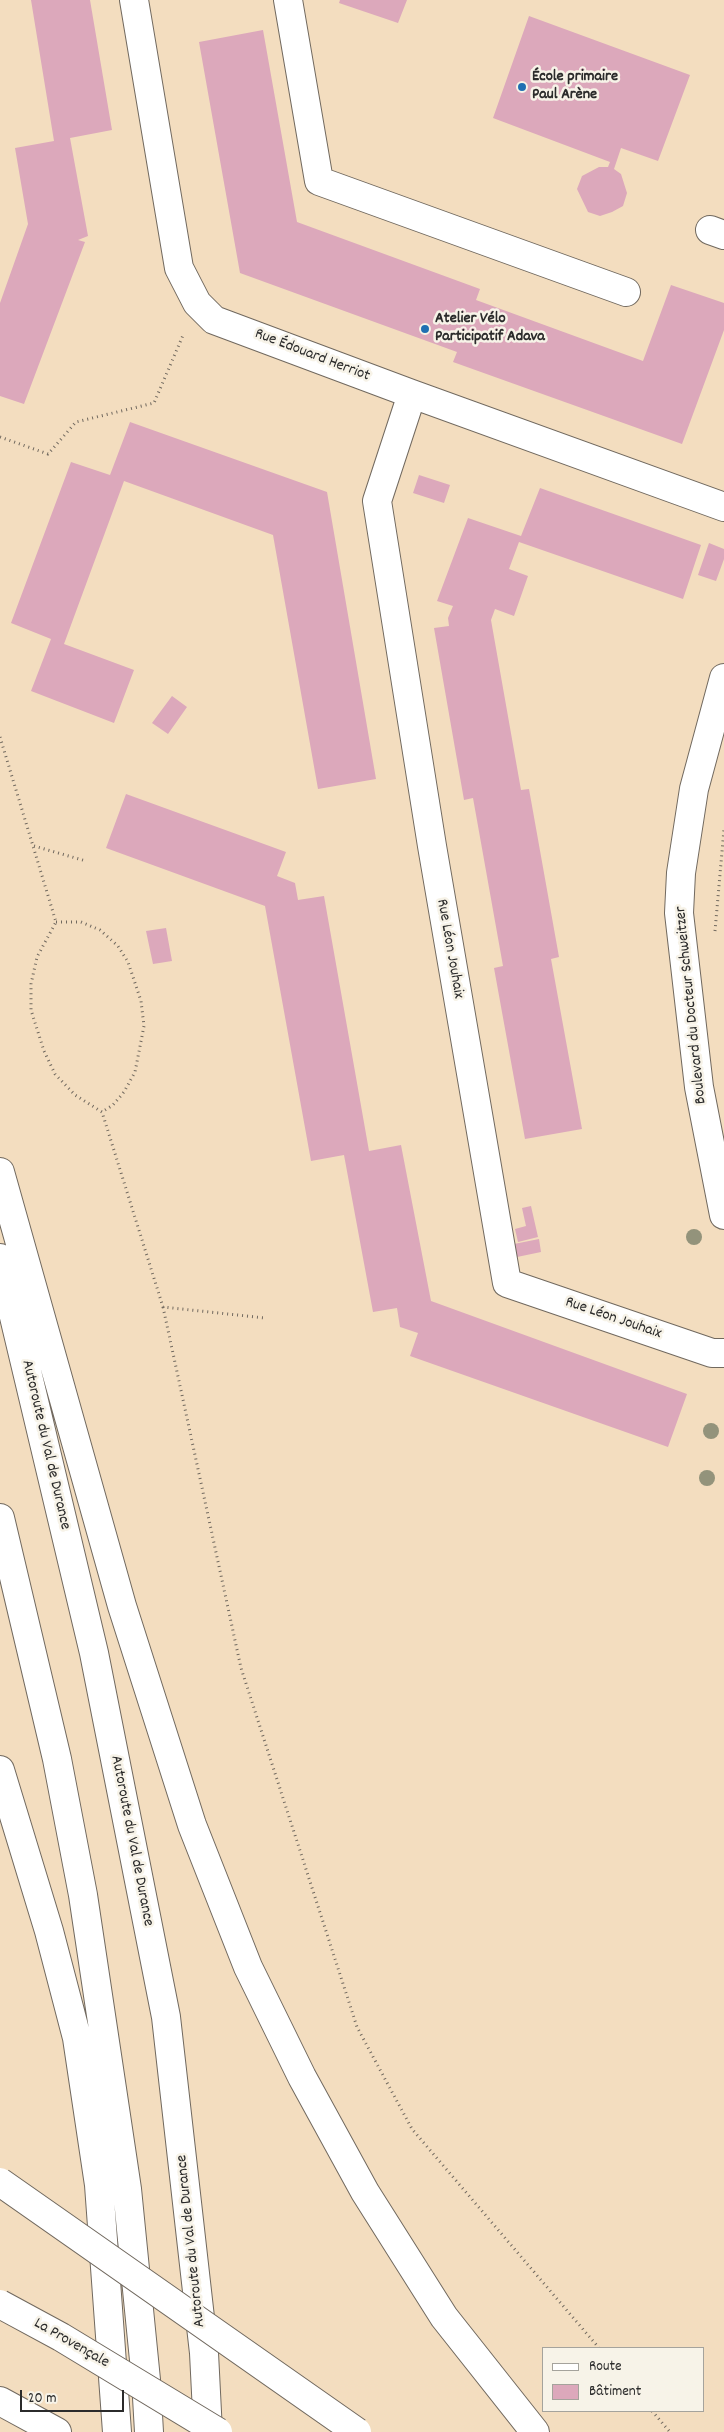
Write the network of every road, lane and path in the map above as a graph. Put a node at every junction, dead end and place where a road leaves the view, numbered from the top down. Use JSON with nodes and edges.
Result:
{"nodes":[{"id":1,"x":134,"y":0,"type":"edge"},
{"id":2,"x":288,"y":0,"type":"edge"},
{"id":3,"x":626,"y":292,"type":"dead end"},
{"id":4,"x":197,"y":303,"type":"junction"},
{"id":5,"x":412,"y":394,"type":"junction"},
{"id":6,"x":0,"y":437,"type":"edge"},
{"id":7,"x":724,"y":506,"type":"edge"},
{"id":8,"x":724,"y":678,"type":"edge"},
{"id":9,"x":0,"y":737,"type":"edge"},
{"id":10,"x":724,"y":829,"type":"edge"},
{"id":11,"x":34,"y":846,"type":"junction"},
{"id":12,"x":86,"y":861,"type":"dead end"},
{"id":13,"x":56,"y":922,"type":"junction"},
{"id":14,"x":715,"y":935,"type":"dead end"},
{"id":15,"x":102,"y":1112,"type":"junction"},
{"id":16,"x":0,"y":1172,"type":"edge"},
{"id":17,"x":720,"y":1176,"type":"edge"},
{"id":18,"x":724,"y":1215,"type":"edge"},
{"id":19,"x":0,"y":1258,"type":"edge"},
{"id":20,"x":163,"y":1307,"type":"junction"},
{"id":21,"x":266,"y":1318,"type":"dead end"},
{"id":22,"x":724,"y":1353,"type":"edge"},
{"id":23,"x":0,"y":1518,"type":"edge"},
{"id":24,"x":0,"y":1770,"type":"edge"},
{"id":25,"x":0,"y":2182,"type":"edge"},
{"id":26,"x":0,"y":2304,"type":"edge"},
{"id":27,"x":598,"y":2347,"type":"edge"},
{"id":28,"x":0,"y":2401,"type":"edge"},
{"id":29,"x":653,"y":2412,"type":"edge"},
{"id":30,"x":57,"y":2432,"type":"edge"},
{"id":31,"x":117,"y":2432,"type":"edge"},
{"id":32,"x":149,"y":2432,"type":"edge"},
{"id":33,"x":208,"y":2432,"type":"edge"},
{"id":34,"x":218,"y":2432,"type":"edge"},
{"id":35,"x":357,"y":2432,"type":"edge"},
{"id":36,"x":535,"y":2432,"type":"edge"},
{"id":37,"x":670,"y":2432,"type":"edge"}],
"edges":[{"from":1,"to":4,"type":"main road","name":"Rue Édouard Herriot"},
{"from":2,"to":3,"type":"main road"},
{"from":4,"to":5,"type":"main road","name":"Rue Édouard Herriot"},
{"from":4,"to":6,"type":"path"},
{"from":5,"to":7,"type":"main road","name":"Rue Édouard Herriot"},
{"from":5,"to":22,"type":"main road","name":"Rue Léon Jouhaix"},
{"from":8,"to":17,"type":"main road","name":"Boulevard du Docteur Schweitzer"},
{"from":9,"to":11,"type":"path"},
{"from":10,"to":14,"type":"path"},
{"from":11,"to":12,"type":"path"},
{"from":11,"to":13,"type":"path"},
{"from":13,"to":15,"type":"path"},
{"from":13,"to":15,"type":"path"},
{"from":15,"to":20,"type":"path"},
{"from":16,"to":36,"type":"main road"},
{"from":17,"to":18,"type":"main road","name":"Boulevard du Docteur Schweitzer"},
{"from":19,"to":33,"type":"main road","name":"Autoroute du Val de Durance"},
{"from":20,"to":21,"type":"path"},
{"from":20,"to":27,"type":"path"},
{"from":23,"to":32,"type":"main road"},
{"from":24,"to":31,"type":"main road"},
{"from":25,"to":35,"type":"main road","bridge":true},
{"from":26,"to":34,"type":"main road","name":"La Provençale","bridge":true},
{"from":28,"to":30,"type":"main road"},
{"from":29,"to":37,"type":"path"}]}
